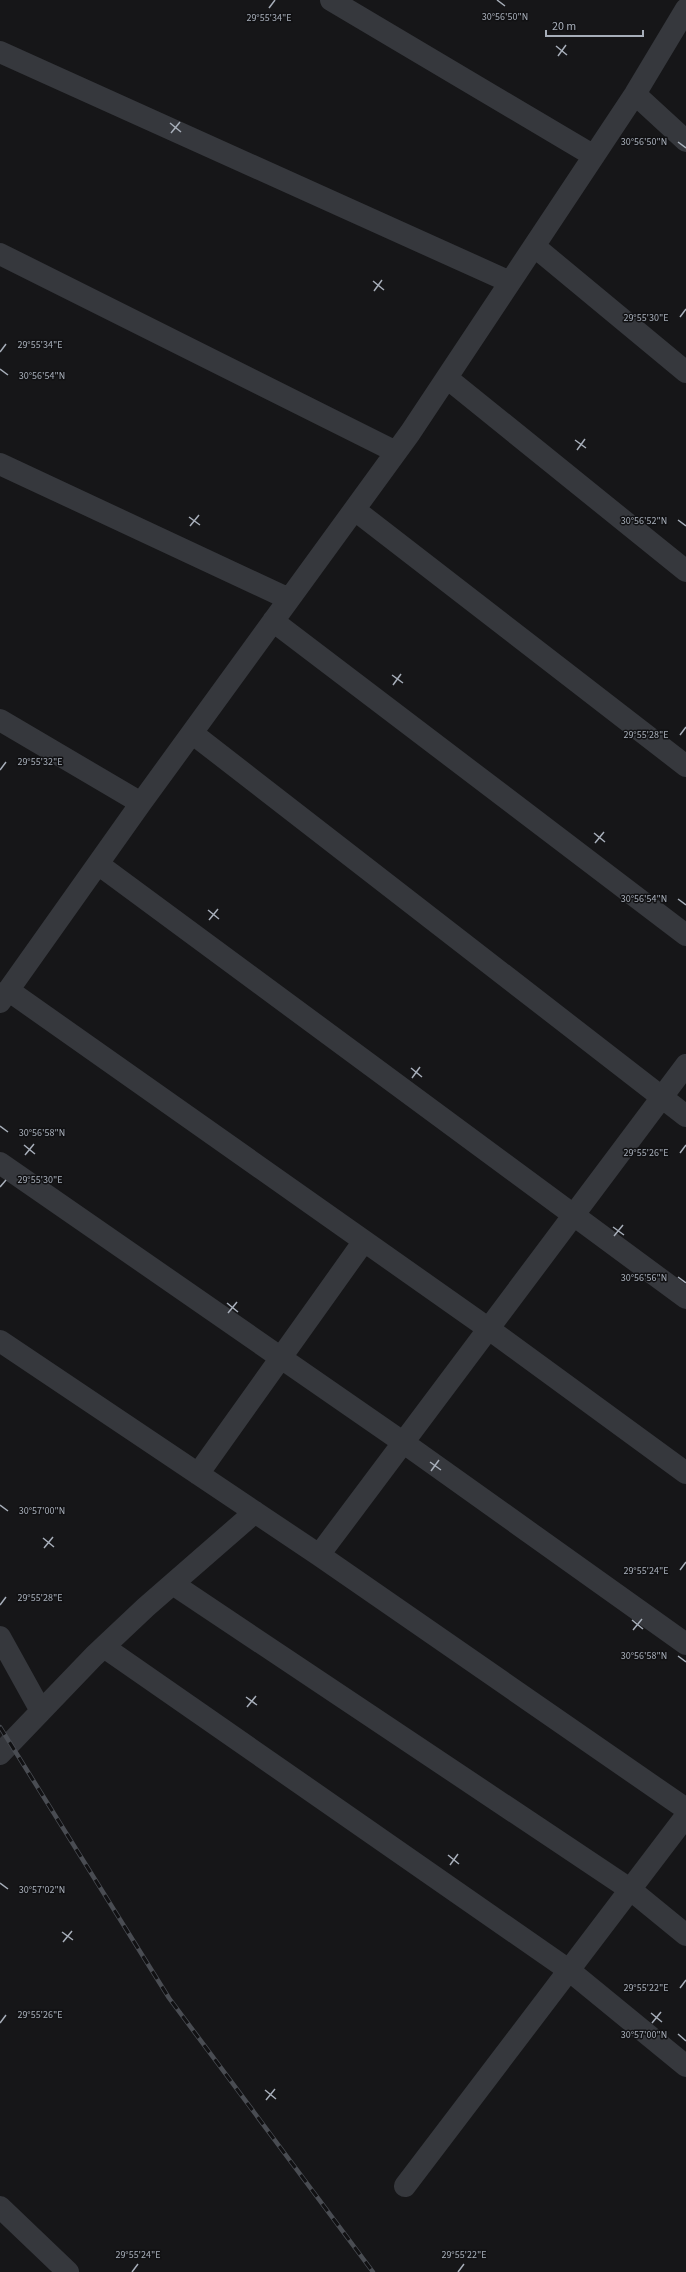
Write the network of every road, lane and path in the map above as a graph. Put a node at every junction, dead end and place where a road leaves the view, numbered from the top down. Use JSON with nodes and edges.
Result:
{"nodes":[{"id":1,"x":331,"y":0,"type":"edge"},
{"id":2,"x":686,"y":10,"type":"edge"},
{"id":3,"x":0,"y":52,"type":"edge"},
{"id":4,"x":636,"y":94,"type":"junction"},
{"id":5,"x":686,"y":141,"type":"edge"},
{"id":6,"x":594,"y":156,"type":"junction"},
{"id":7,"x":534,"y":246,"type":"junction"},
{"id":8,"x":0,"y":254,"type":"edge"},
{"id":9,"x":510,"y":282,"type":"junction"},
{"id":10,"x":686,"y":372,"type":"edge"},
{"id":11,"x":447,"y":378,"type":"junction"},
{"id":12,"x":396,"y":452,"type":"junction"},
{"id":13,"x":0,"y":464,"type":"edge"},
{"id":14,"x":355,"y":510,"type":"junction"},
{"id":15,"x":686,"y":571,"type":"edge"},
{"id":16,"x":290,"y":599,"type":"junction"},
{"id":17,"x":273,"y":621,"type":"junction"},
{"id":18,"x":0,"y":720,"type":"edge"},
{"id":19,"x":192,"y":733,"type":"junction"},
{"id":20,"x":686,"y":766,"type":"edge"},
{"id":21,"x":141,"y":803,"type":"junction"},
{"id":22,"x":98,"y":864,"type":"junction"},
{"id":23,"x":686,"y":935,"type":"edge"},
{"id":24,"x":4,"y":996,"type":"edge"},
{"id":25,"x":686,"y":1065,"type":"edge"},
{"id":26,"x":662,"y":1097,"type":"junction"},
{"id":27,"x":686,"y":1116,"type":"edge"},
{"id":28,"x":0,"y":1163,"type":"edge"},
{"id":29,"x":574,"y":1215,"type":"junction"},
{"id":30,"x":364,"y":1241,"type":"junction"},
{"id":31,"x":686,"y":1298,"type":"edge"},
{"id":32,"x":489,"y":1329,"type":"junction"},
{"id":33,"x":0,"y":1341,"type":"edge"},
{"id":34,"x":280,"y":1358,"type":"junction"},
{"id":35,"x":404,"y":1443,"type":"junction"},
{"id":36,"x":686,"y":1473,"type":"edge"},
{"id":37,"x":198,"y":1474,"type":"junction"},
{"id":38,"x":254,"y":1512,"type":"junction"},
{"id":39,"x":319,"y":1555,"type":"junction"},
{"id":40,"x":173,"y":1584,"type":"junction"},
{"id":41,"x":0,"y":1637,"type":"edge"},
{"id":42,"x":686,"y":1644,"type":"edge"},
{"id":43,"x":104,"y":1647,"type":"junction"},
{"id":44,"x":41,"y":1711,"type":"junction"},
{"id":45,"x":0,"y":1754,"type":"edge"},
{"id":46,"x":686,"y":1809,"type":"edge"},
{"id":47,"x":686,"y":1816,"type":"edge"},
{"id":48,"x":631,"y":1890,"type":"junction"},
{"id":49,"x":686,"y":1935,"type":"edge"},
{"id":50,"x":570,"y":1971,"type":"junction"},
{"id":51,"x":686,"y":2066,"type":"edge"},
{"id":52,"x":404,"y":2186,"type":"dead end"},
{"id":53,"x":0,"y":2207,"type":"edge"},
{"id":54,"x":68,"y":2272,"type":"edge"}],
"edges":[{"from":1,"to":6,"type":"street"},
{"from":2,"to":4,"type":"street"},
{"from":3,"to":9,"type":"street"},
{"from":4,"to":5,"type":"street"},
{"from":4,"to":6,"type":"street"},
{"from":6,"to":7,"type":"street"},
{"from":7,"to":9,"type":"street"},
{"from":7,"to":10,"type":"street"},
{"from":8,"to":12,"type":"street"},
{"from":9,"to":11,"type":"street"},
{"from":11,"to":12,"type":"street"},
{"from":11,"to":15,"type":"street"},
{"from":12,"to":14,"type":"street"},
{"from":13,"to":16,"type":"street"},
{"from":14,"to":16,"type":"street"},
{"from":14,"to":20,"type":"street"},
{"from":16,"to":17,"type":"street"},
{"from":17,"to":19,"type":"street"},
{"from":17,"to":23,"type":"street"},
{"from":18,"to":21,"type":"street"},
{"from":19,"to":21,"type":"street"},
{"from":19,"to":26,"type":"street"},
{"from":21,"to":22,"type":"street"},
{"from":22,"to":24,"type":"street"},
{"from":22,"to":29,"type":"street"},
{"from":24,"to":30,"type":"street"},
{"from":25,"to":26,"type":"street"},
{"from":26,"to":27,"type":"street"},
{"from":26,"to":29,"type":"street"},
{"from":28,"to":34,"type":"street"},
{"from":29,"to":31,"type":"street"},
{"from":29,"to":32,"type":"street"},
{"from":30,"to":32,"type":"street"},
{"from":30,"to":34,"type":"street"},
{"from":32,"to":35,"type":"street"},
{"from":32,"to":36,"type":"street"},
{"from":33,"to":37,"type":"street"},
{"from":34,"to":35,"type":"street"},
{"from":34,"to":37,"type":"street"},
{"from":35,"to":39,"type":"street"},
{"from":35,"to":42,"type":"street"},
{"from":37,"to":38,"type":"street"},
{"from":38,"to":39,"type":"street"},
{"from":38,"to":40,"type":"street"},
{"from":39,"to":46,"type":"street"},
{"from":40,"to":43,"type":"street"},
{"from":40,"to":48,"type":"street"},
{"from":41,"to":44,"type":"street"},
{"from":43,"to":44,"type":"street"},
{"from":43,"to":50,"type":"street"},
{"from":44,"to":45,"type":"street"},
{"from":47,"to":48,"type":"street"},
{"from":48,"to":49,"type":"street"},
{"from":48,"to":50,"type":"street"},
{"from":50,"to":51,"type":"street"},
{"from":50,"to":52,"type":"street"},
{"from":53,"to":54,"type":"street"}]}
